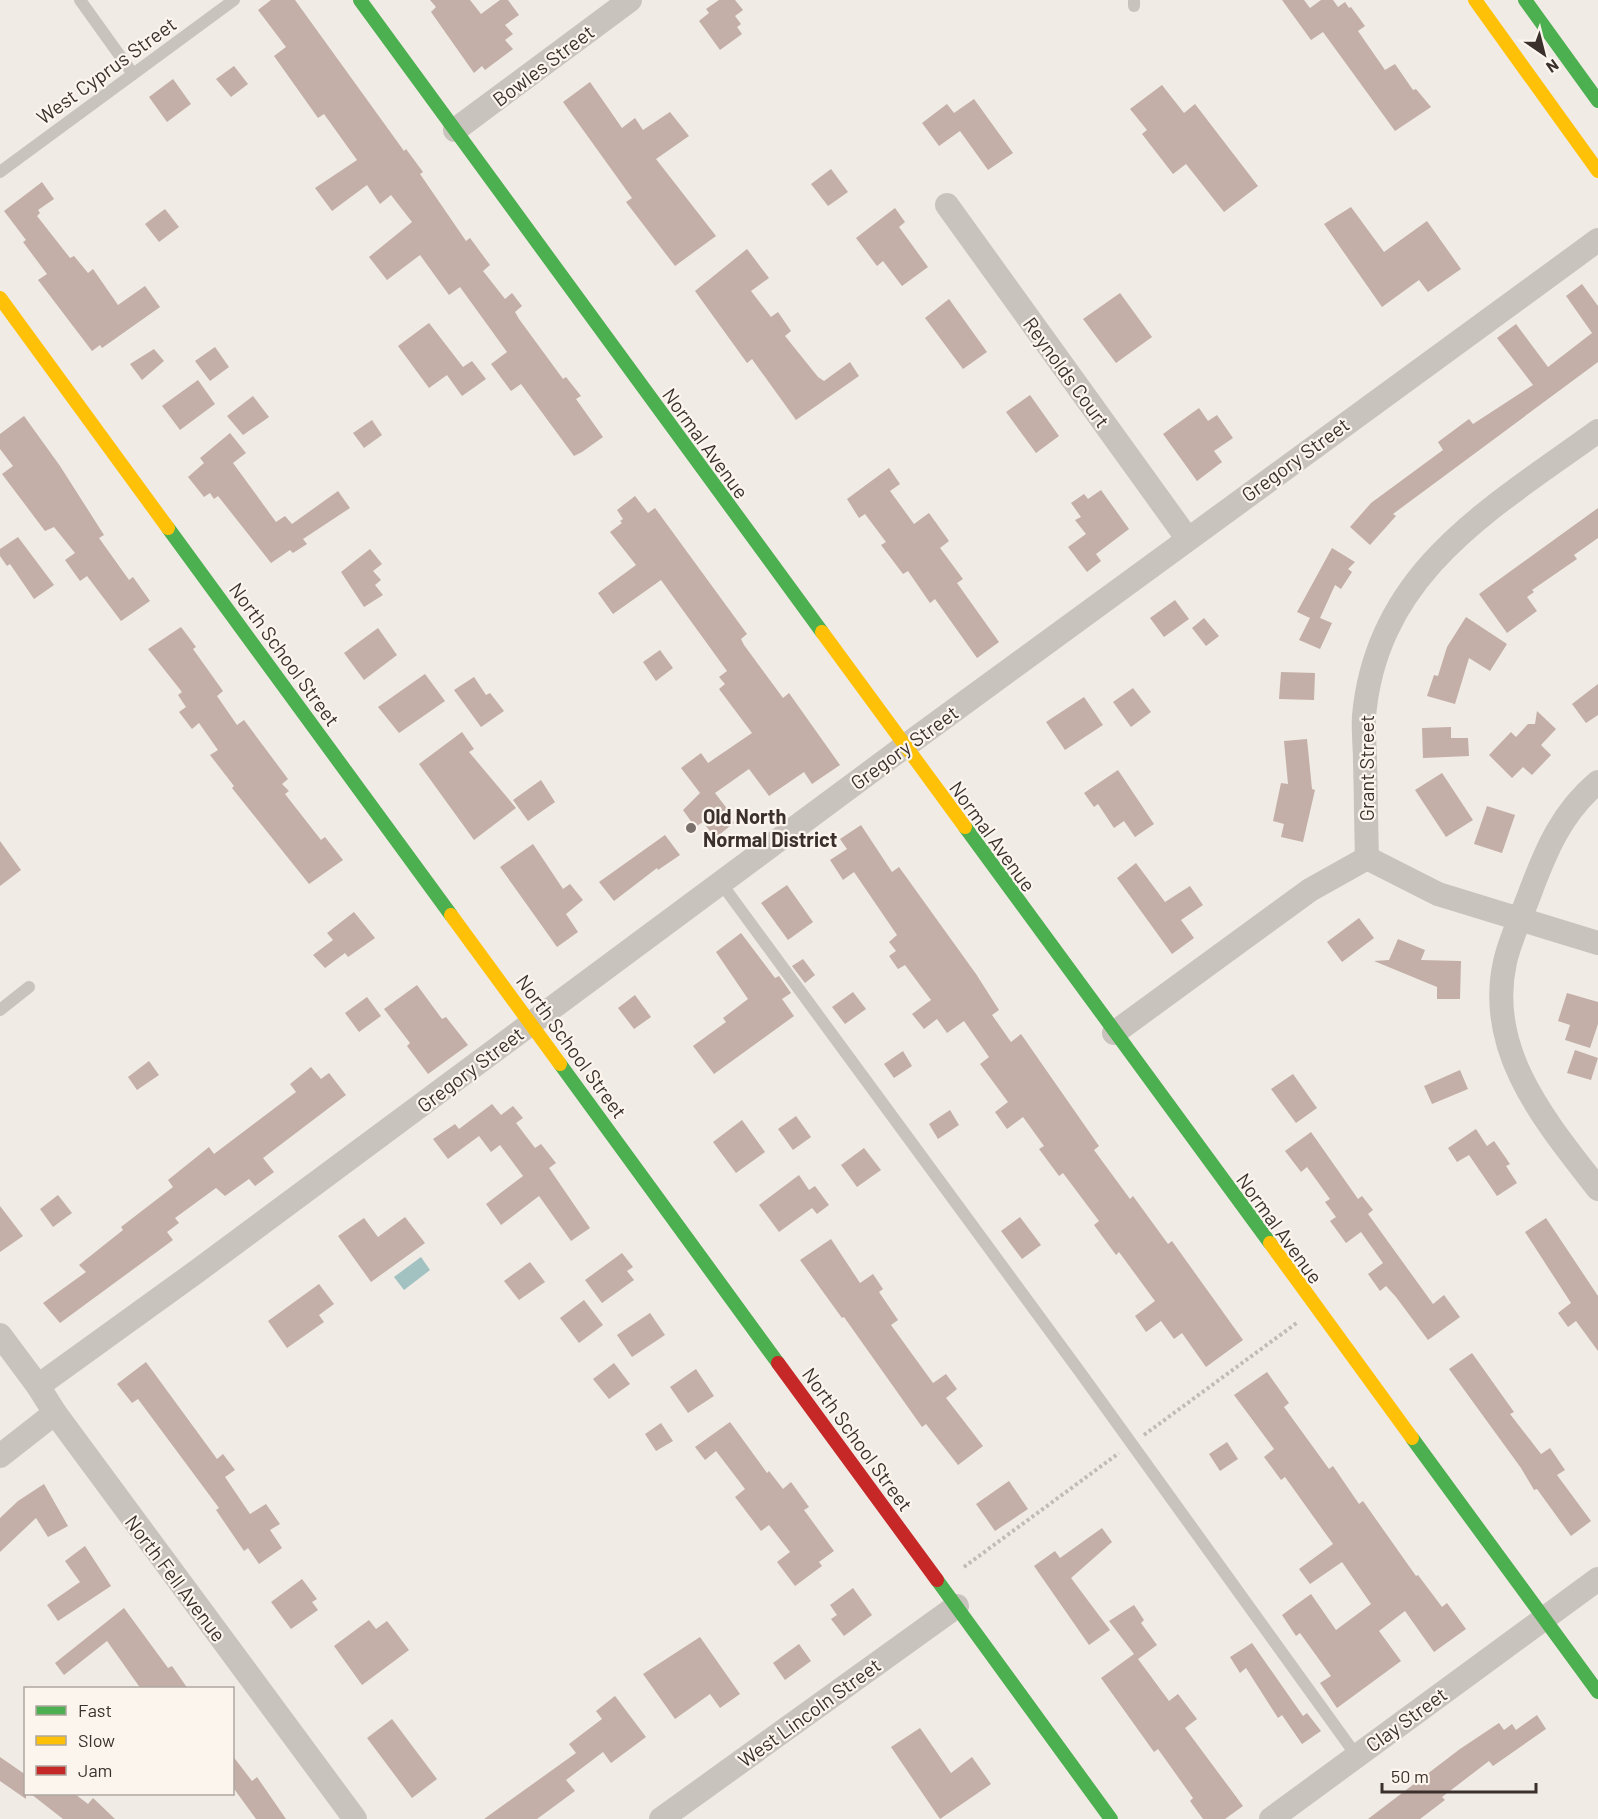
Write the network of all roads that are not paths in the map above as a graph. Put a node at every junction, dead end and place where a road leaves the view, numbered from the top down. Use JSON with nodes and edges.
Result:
{"nodes":[{"id":1,"x":80,"y":0,"type":"edge"},
{"id":2,"x":234,"y":0,"type":"edge"},
{"id":3,"x":360,"y":0,"type":"edge"},
{"id":4,"x":1474,"y":0,"type":"edge"},
{"id":5,"x":1525,"y":0,"type":"edge"},
{"id":6,"x":619,"y":3,"type":"edge"},
{"id":7,"x":133,"y":74,"type":"junction"},
{"id":8,"x":1598,"y":101,"type":"edge"},
{"id":9,"x":455,"y":130,"type":"junction"},
{"id":10,"x":1598,"y":171,"type":"edge"},
{"id":11,"x":0,"y":172,"type":"edge"},
{"id":12,"x":947,"y":205,"type":"dead end"},
{"id":13,"x":1598,"y":240,"type":"edge"},
{"id":14,"x":0,"y":298,"type":"edge"},
{"id":15,"x":1598,"y":431,"type":"edge"},
{"id":16,"x":1187,"y":538,"type":"junction"},
{"id":17,"x":904,"y":747,"type":"junction"},
{"id":18,"x":1598,"y":782,"type":"edge"},
{"id":19,"x":1367,"y":858,"type":"junction"},
{"id":20,"x":721,"y":884,"type":"junction"},
{"id":21,"x":1520,"y":919,"type":"junction"},
{"id":22,"x":1598,"y":944,"type":"edge"},
{"id":23,"x":29,"y":987,"type":"dead end"},
{"id":24,"x":0,"y":1010,"type":"edge"},
{"id":25,"x":531,"y":1023,"type":"junction"},
{"id":26,"x":1113,"y":1033,"type":"junction"},
{"id":27,"x":1598,"y":1189,"type":"edge"},
{"id":28,"x":0,"y":1335,"type":"edge"},
{"id":29,"x":38,"y":1386,"type":"junction"},
{"id":30,"x":55,"y":1413,"type":"junction"},
{"id":31,"x":0,"y":1456,"type":"edge"},
{"id":32,"x":1598,"y":1579,"type":"edge"},
{"id":33,"x":957,"y":1606,"type":"junction"},
{"id":34,"x":1542,"y":1619,"type":"junction"},
{"id":35,"x":1598,"y":1692,"type":"edge"},
{"id":36,"x":1356,"y":1755,"type":"junction"},
{"id":37,"x":355,"y":1819,"type":"edge"},
{"id":38,"x":661,"y":1819,"type":"edge"},
{"id":39,"x":1111,"y":1819,"type":"edge"},
{"id":40,"x":1271,"y":1819,"type":"edge"}],
"edges":[{"from":1,"to":7,"type":"lane"},
{"from":2,"to":7,"type":"lane","name":"West Cyprus Street"},
{"from":3,"to":9,"type":"street","name":"Normal Avenue"},
{"from":4,"to":10,"type":"street"},
{"from":5,"to":8,"type":"street"},
{"from":6,"to":9,"type":"street","name":"Bowles Street"},
{"from":7,"to":11,"type":"lane","name":"West Cyprus Street"},
{"from":9,"to":17,"type":"street","name":"Normal Avenue"},
{"from":12,"to":16,"type":"street","name":"Reynolds Court"},
{"from":13,"to":16,"type":"street","name":"Gregory Street"},
{"from":14,"to":25,"type":"street","name":"North School Street"},
{"from":15,"to":19,"type":"street","name":"Grant Street"},
{"from":16,"to":17,"type":"street","name":"Gregory Street"},
{"from":17,"to":20,"type":"street","name":"Gregory Street"},
{"from":17,"to":26,"type":"street","name":"Normal Avenue"},
{"from":18,"to":21,"type":"street"},
{"from":19,"to":21,"type":"street"},
{"from":19,"to":26,"type":"street"},
{"from":20,"to":25,"type":"street","name":"Gregory Street"},
{"from":20,"to":36,"type":"lane"},
{"from":21,"to":22,"type":"street"},
{"from":21,"to":27,"type":"street"},
{"from":23,"to":24,"type":"lane"},
{"from":25,"to":29,"type":"street","name":"Gregory Street"},
{"from":25,"to":33,"type":"street","name":"North School Street"},
{"from":26,"to":34,"type":"street","name":"Normal Avenue"},
{"from":28,"to":29,"type":"street","name":"North Fell Avenue"},
{"from":29,"to":30,"type":"street","name":"North Fell Avenue"},
{"from":30,"to":31,"type":"street"},
{"from":30,"to":37,"type":"street","name":"North Fell Avenue"},
{"from":32,"to":34,"type":"street","name":"Clay Street"},
{"from":33,"to":38,"type":"street","name":"West Lincoln Street"},
{"from":33,"to":39,"type":"street","name":"North School Street"},
{"from":34,"to":35,"type":"street","name":"Normal Avenue"},
{"from":34,"to":36,"type":"street","name":"Clay Street"},
{"from":36,"to":40,"type":"street","name":"Clay Street"}]}
